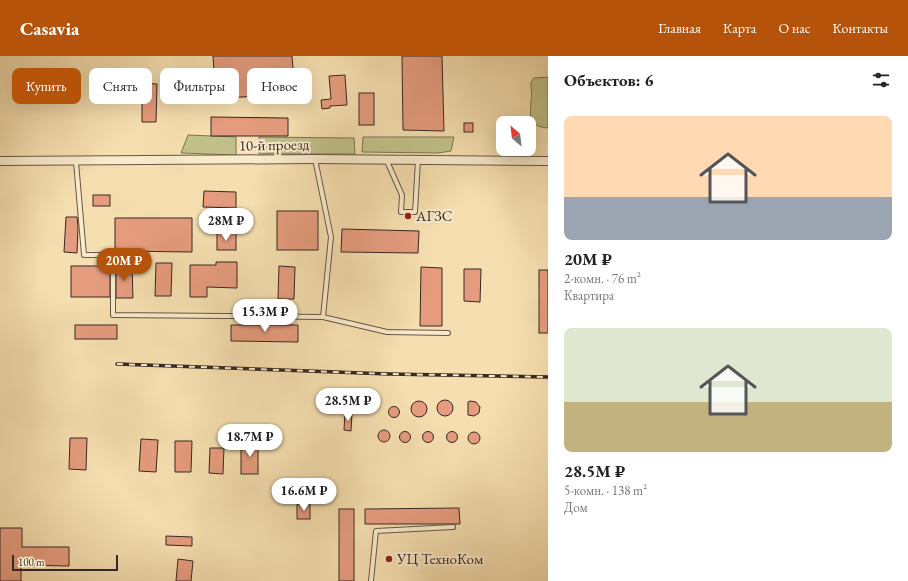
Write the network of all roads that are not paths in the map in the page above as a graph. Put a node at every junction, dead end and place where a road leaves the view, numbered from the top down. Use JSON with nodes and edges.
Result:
{"nodes":[{"id":1,"x":315,"y":159,"type":"junction"},
{"id":2,"x":386,"y":159,"type":"junction"},
{"id":3,"x":418,"y":160,"type":"junction"},
{"id":4,"x":548,"y":161,"type":"edge"},
{"id":5,"x":0,"y":162,"type":"edge"},
{"id":6,"x":76,"y":162,"type":"junction"},
{"id":7,"x":323,"y":317,"type":"junction"},
{"id":8,"x":448,"y":333,"type":"dead end"},
{"id":9,"x":453,"y":527,"type":"dead end"},
{"id":10,"x":371,"y":581,"type":"edge"}],
"edges":[{"from":1,"to":2,"type":"street","name":"10-й проезд"},
{"from":1,"to":6,"type":"street","name":"10-й проезд"},
{"from":1,"to":7,"type":"lane"},
{"from":2,"to":3,"type":"street","name":"10-й проезд"},
{"from":2,"to":3,"type":"lane"},
{"from":3,"to":4,"type":"street","name":"10-й проезд"},
{"from":5,"to":6,"type":"street","name":"10-й проезд"},
{"from":6,"to":7,"type":"lane"},
{"from":7,"to":8,"type":"lane"},
{"from":9,"to":10,"type":"lane"}]}
